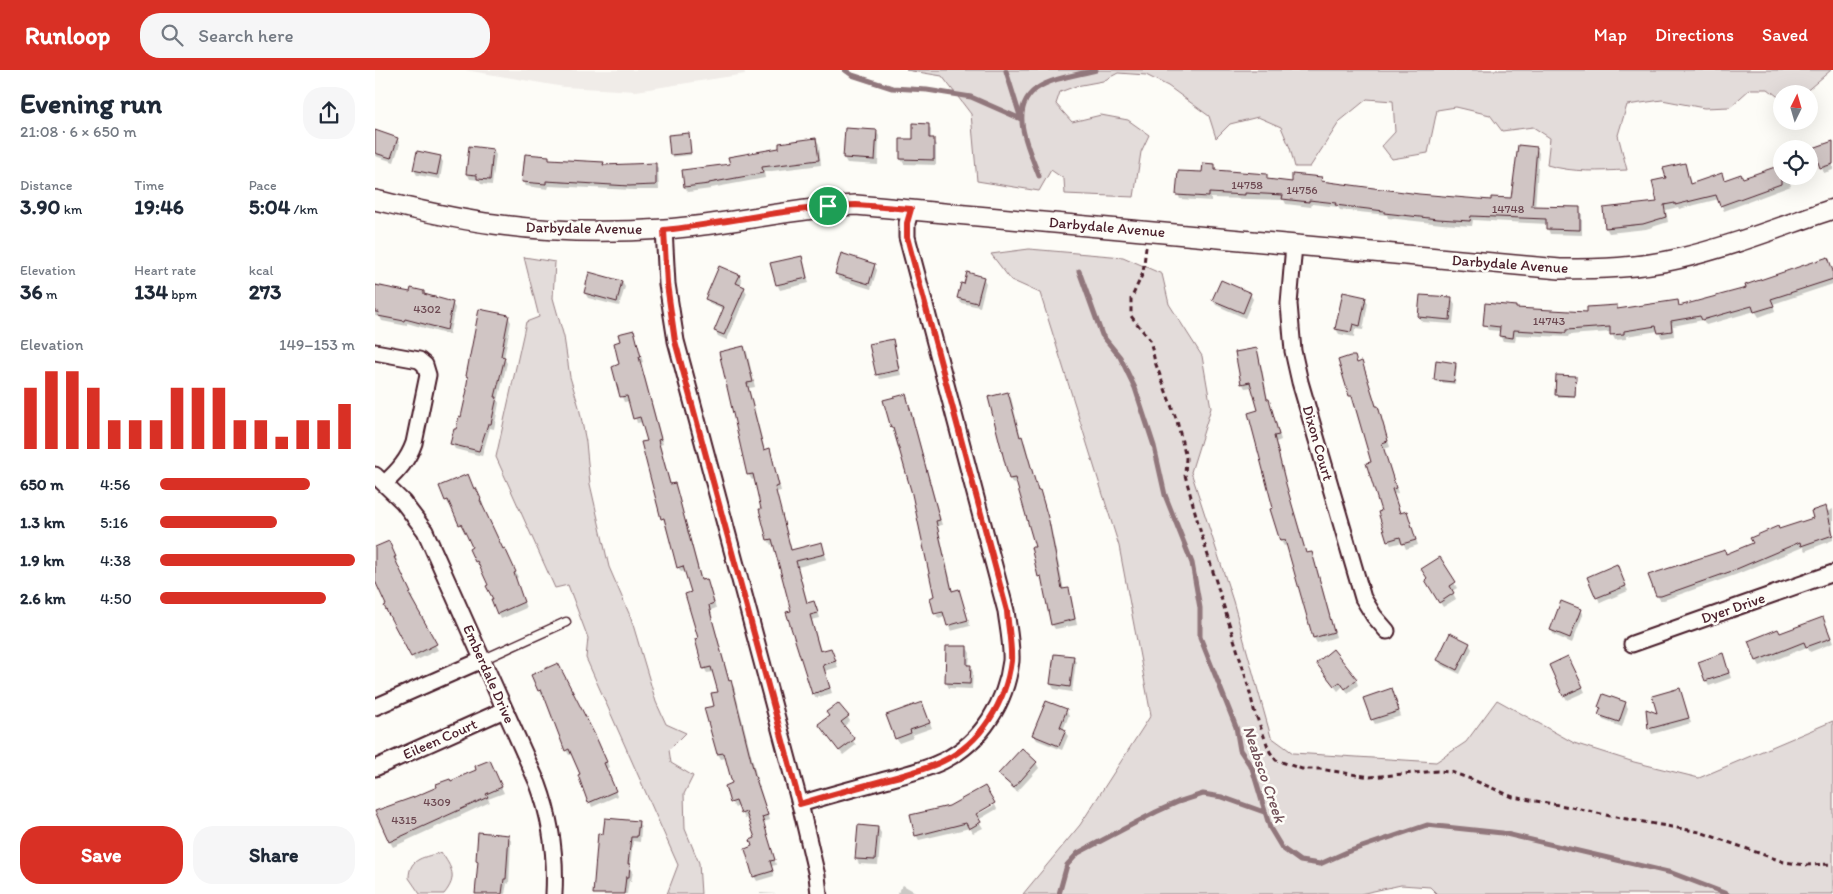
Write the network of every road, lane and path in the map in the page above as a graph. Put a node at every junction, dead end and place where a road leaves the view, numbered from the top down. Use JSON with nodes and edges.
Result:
{"nodes":[{"id":1,"x":375,"y":200,"type":"edge"},
{"id":2,"x":911,"y":209,"type":"junction"},
{"id":3,"x":1833,"y":209,"type":"edge"},
{"id":4,"x":664,"y":230,"type":"junction"},
{"id":5,"x":1149,"y":231,"type":"junction"},
{"id":6,"x":1294,"y":245,"type":"junction"},
{"id":7,"x":375,"y":352,"type":"edge"},
{"id":8,"x":380,"y":482,"type":"edge"},
{"id":9,"x":1833,"y":573,"type":"edge"},
{"id":10,"x":566,"y":622,"type":"dead end"},
{"id":11,"x":1387,"y":631,"type":"dead end"},
{"id":12,"x":1632,"y":644,"type":"dead end"},
{"id":13,"x":482,"y":660,"type":"junction"},
{"id":14,"x":375,"y":707,"type":"edge"},
{"id":15,"x":505,"y":710,"type":"junction"},
{"id":16,"x":375,"y":768,"type":"edge"},
{"id":17,"x":800,"y":804,"type":"junction"},
{"id":18,"x":1833,"y":864,"type":"edge"},
{"id":19,"x":554,"y":894,"type":"edge"},
{"id":20,"x":819,"y":894,"type":"edge"}],
"edges":[{"from":1,"to":4,"type":"street","name":"Darbydale Avenue"},
{"from":2,"to":4,"type":"street","name":"Darbydale Avenue"},
{"from":2,"to":5,"type":"street","name":"Darbydale Avenue"},
{"from":2,"to":17,"type":"street"},
{"from":3,"to":6,"type":"street","name":"Darbydale Avenue"},
{"from":4,"to":17,"type":"street"},
{"from":5,"to":6,"type":"street","name":"Darbydale Avenue"},
{"from":5,"to":18,"type":"path"},
{"from":6,"to":11,"type":"street","name":"Dixon Court"},
{"from":7,"to":8,"type":"street"},
{"from":8,"to":13,"type":"street","name":"Emberdale Drive"},
{"from":9,"to":12,"type":"street","name":"Dyer Drive"},
{"from":10,"to":13,"type":"lane"},
{"from":13,"to":14,"type":"street"},
{"from":13,"to":15,"type":"street","name":"Emberdale Drive"},
{"from":15,"to":16,"type":"street","name":"Eileen Court"},
{"from":15,"to":19,"type":"street","name":"Emberdale Drive"},
{"from":17,"to":20,"type":"street"}]}
